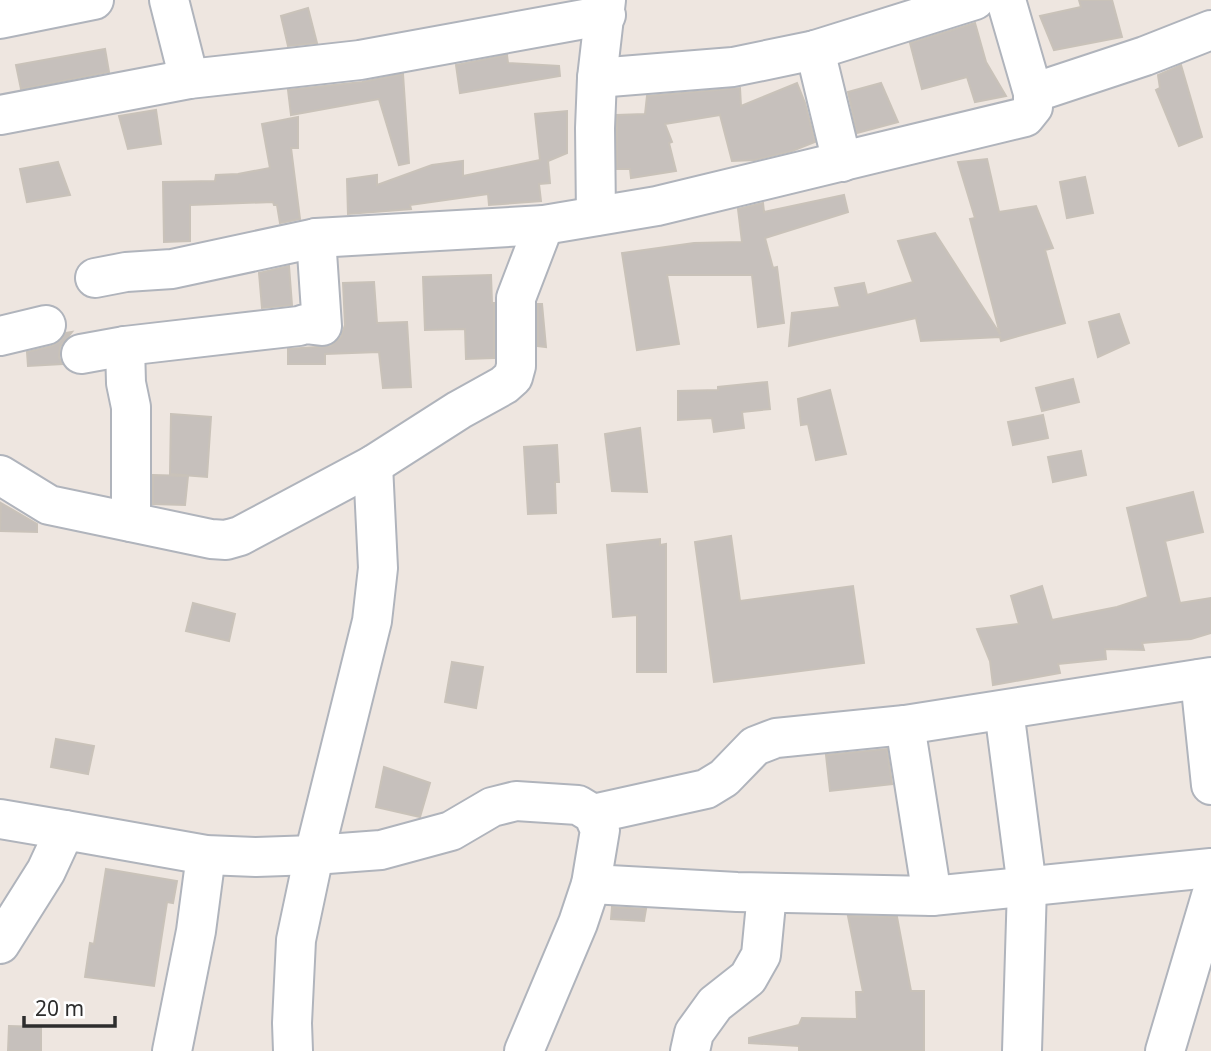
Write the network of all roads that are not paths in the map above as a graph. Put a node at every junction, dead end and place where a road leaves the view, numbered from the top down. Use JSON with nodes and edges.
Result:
{"nodes":[{"id":1,"x":94,"y":0,"type":"edge"},
{"id":2,"x":169,"y":0,"type":"edge"},
{"id":3,"x":975,"y":0,"type":"edge"},
{"id":4,"x":1006,"y":0,"type":"edge"},
{"id":5,"x":606,"y":7,"type":"edge"},
{"id":6,"x":0,"y":19,"type":"edge"},
{"id":7,"x":1211,"y":30,"type":"edge"},
{"id":8,"x":815,"y":50,"type":"junction"},
{"id":9,"x":597,"y":78,"type":"junction"},
{"id":10,"x":189,"y":79,"type":"junction"},
{"id":11,"x":1034,"y":93,"type":"junction"},
{"id":12,"x":0,"y":115,"type":"edge"},
{"id":13,"x":842,"y":162,"type":"junction"},
{"id":14,"x":596,"y":216,"type":"junction"},
{"id":15,"x":544,"y":225,"type":"junction"},
{"id":16,"x":316,"y":238,"type":"junction"},
{"id":17,"x":95,"y":278,"type":"dead end"},
{"id":18,"x":46,"y":325,"type":"dead end"},
{"id":19,"x":0,"y":336,"type":"edge"},
{"id":20,"x":125,"y":346,"type":"junction"},
{"id":21,"x":81,"y":354,"type":"dead end"},
{"id":22,"x":373,"y":465,"type":"junction"},
{"id":23,"x":0,"y":475,"type":"edge"},
{"id":24,"x":131,"y":522,"type":"junction"},
{"id":25,"x":1206,"y":678,"type":"edge"},
{"id":26,"x":1004,"y":710,"type":"junction"},
{"id":27,"x":905,"y":725,"type":"junction"},
{"id":28,"x":1211,"y":785,"type":"edge"},
{"id":29,"x":593,"y":814,"type":"junction"},
{"id":30,"x":0,"y":819,"type":"edge"},
{"id":31,"x":65,"y":830,"type":"junction"},
{"id":32,"x":206,"y":855,"type":"junction"},
{"id":33,"x":314,"y":855,"type":"junction"},
{"id":34,"x":1211,"y":868,"type":"edge"},
{"id":35,"x":591,"y":884,"type":"junction"},
{"id":36,"x":1027,"y":887,"type":"junction"},
{"id":37,"x":767,"y":893,"type":"junction"},
{"id":38,"x":1211,"y":895,"type":"edge"},
{"id":39,"x":932,"y":896,"type":"junction"},
{"id":40,"x":0,"y":944,"type":"edge"},
{"id":41,"x":172,"y":1051,"type":"edge"},
{"id":42,"x":293,"y":1051,"type":"edge"},
{"id":43,"x":524,"y":1051,"type":"edge"},
{"id":44,"x":690,"y":1051,"type":"edge"},
{"id":45,"x":1022,"y":1051,"type":"edge"},
{"id":46,"x":1165,"y":1051,"type":"edge"}],
"edges":[{"from":1,"to":6,"type":"street"},
{"from":2,"to":10,"type":"street"},
{"from":3,"to":8,"type":"street"},
{"from":4,"to":11,"type":"street"},
{"from":5,"to":9,"type":"street"},
{"from":5,"to":10,"type":"street"},
{"from":7,"to":11,"type":"street"},
{"from":8,"to":9,"type":"street"},
{"from":8,"to":13,"type":"street"},
{"from":9,"to":14,"type":"street"},
{"from":10,"to":12,"type":"street"},
{"from":11,"to":13,"type":"street"},
{"from":13,"to":14,"type":"street"},
{"from":14,"to":15,"type":"street"},
{"from":15,"to":16,"type":"street"},
{"from":15,"to":22,"type":"street"},
{"from":16,"to":17,"type":"street"},
{"from":16,"to":20,"type":"street"},
{"from":18,"to":19,"type":"street"},
{"from":20,"to":21,"type":"street"},
{"from":20,"to":24,"type":"street"},
{"from":22,"to":24,"type":"street"},
{"from":22,"to":33,"type":"street"},
{"from":23,"to":24,"type":"street"},
{"from":25,"to":26,"type":"street"},
{"from":25,"to":28,"type":"street"},
{"from":26,"to":27,"type":"street"},
{"from":26,"to":36,"type":"street"},
{"from":27,"to":29,"type":"street"},
{"from":27,"to":39,"type":"street"},
{"from":29,"to":33,"type":"street"},
{"from":29,"to":35,"type":"street"},
{"from":30,"to":31,"type":"street"},
{"from":31,"to":32,"type":"street"},
{"from":31,"to":40,"type":"street"},
{"from":32,"to":33,"type":"street"},
{"from":32,"to":41,"type":"street"},
{"from":33,"to":42,"type":"street"},
{"from":34,"to":36,"type":"street"},
{"from":35,"to":37,"type":"street"},
{"from":35,"to":43,"type":"street"},
{"from":36,"to":39,"type":"street"},
{"from":36,"to":45,"type":"street"},
{"from":37,"to":39,"type":"street"},
{"from":37,"to":44,"type":"street"},
{"from":38,"to":46,"type":"street"}]}
